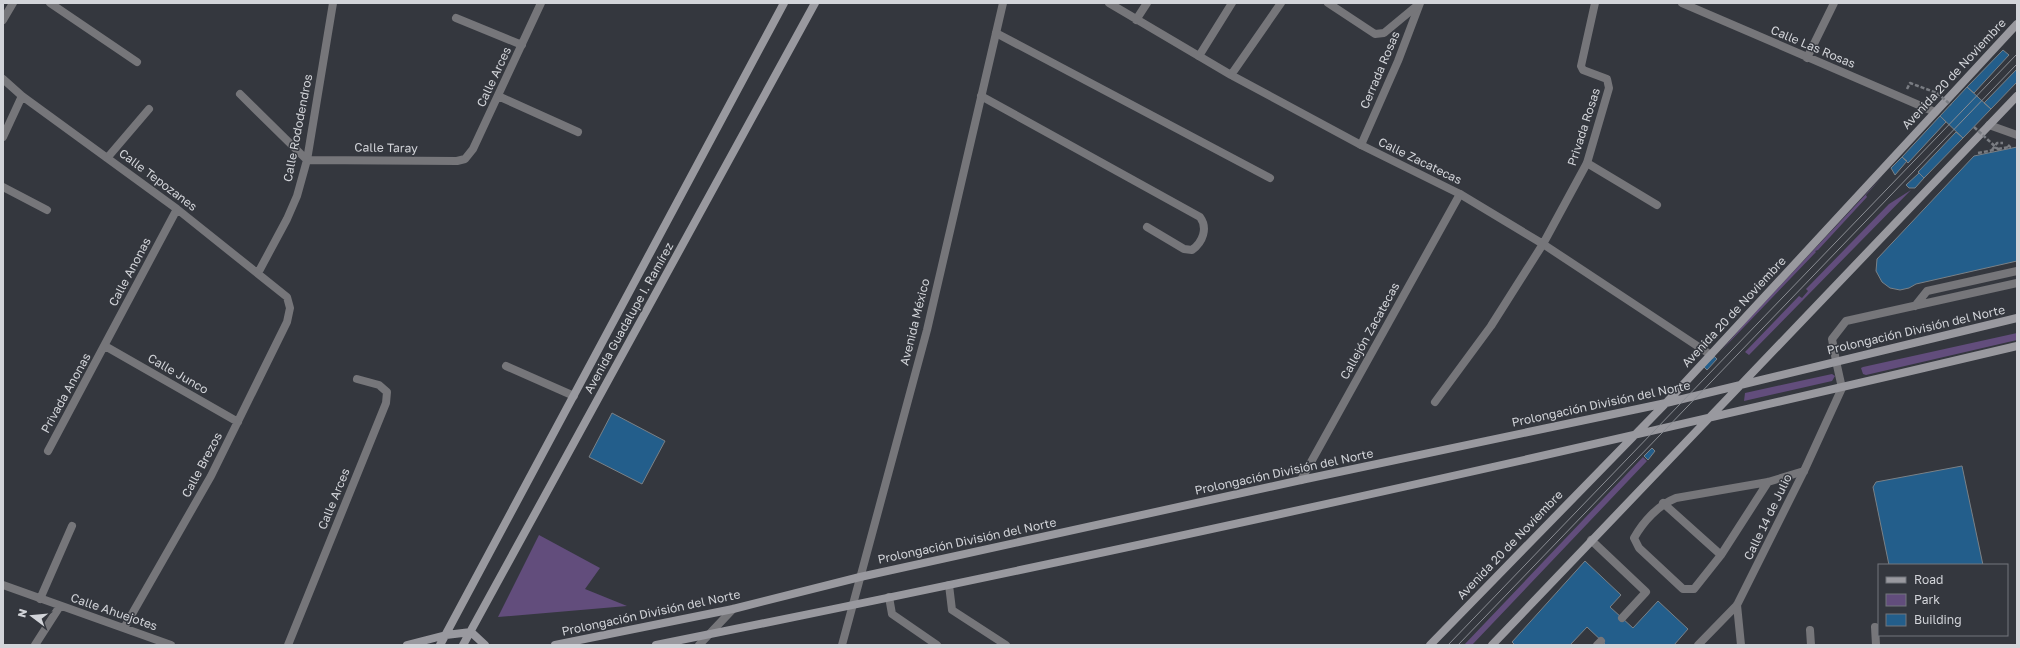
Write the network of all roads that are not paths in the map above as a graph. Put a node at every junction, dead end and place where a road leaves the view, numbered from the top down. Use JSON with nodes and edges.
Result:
{"nodes":[{"id":1,"x":13,"y":3,"type":"edge"},
{"id":2,"x":50,"y":3,"type":"edge"},
{"id":3,"x":333,"y":3,"type":"edge"},
{"id":4,"x":541,"y":3,"type":"edge"},
{"id":5,"x":784,"y":3,"type":"edge"},
{"id":6,"x":815,"y":3,"type":"edge"},
{"id":7,"x":1003,"y":3,"type":"edge"},
{"id":8,"x":1109,"y":3,"type":"edge"},
{"id":9,"x":1146,"y":3,"type":"edge"},
{"id":10,"x":1232,"y":3,"type":"edge"},
{"id":11,"x":1281,"y":3,"type":"edge"},
{"id":12,"x":1328,"y":3,"type":"edge"},
{"id":13,"x":1595,"y":3,"type":"edge"},
{"id":14,"x":1682,"y":3,"type":"edge"},
{"id":15,"x":1834,"y":3,"type":"edge"},
{"id":16,"x":1419,"y":4,"type":"edge"},
{"id":17,"x":456,"y":18,"type":"dead end"},
{"id":18,"x":3,"y":20,"type":"edge"},
{"id":19,"x":1136,"y":20,"type":"junction"},
{"id":20,"x":2017,"y":24,"type":"edge"},
{"id":21,"x":996,"y":33,"type":"junction"},
{"id":22,"x":522,"y":45,"type":"junction"},
{"id":23,"x":1199,"y":56,"type":"junction"},
{"id":24,"x":1807,"y":58,"type":"junction"},
{"id":25,"x":137,"y":62,"type":"dead end"},
{"id":26,"x":1231,"y":75,"type":"junction"},
{"id":27,"x":3,"y":79,"type":"edge"},
{"id":28,"x":240,"y":94,"type":"dead end"},
{"id":29,"x":22,"y":96,"type":"junction"},
{"id":30,"x":498,"y":96,"type":"junction"},
{"id":31,"x":981,"y":96,"type":"junction"},
{"id":32,"x":2017,"y":96,"type":"edge"},
{"id":33,"x":149,"y":109,"type":"dead end"},
{"id":34,"x":1935,"y":112,"type":"junction"},
{"id":35,"x":1989,"y":126,"type":"junction"},
{"id":36,"x":578,"y":132,"type":"dead end"},
{"id":37,"x":2017,"y":135,"type":"edge"},
{"id":38,"x":3,"y":137,"type":"edge"},
{"id":39,"x":1361,"y":145,"type":"junction"},
{"id":40,"x":108,"y":158,"type":"junction"},
{"id":41,"x":465,"y":158,"type":"joint"},
{"id":42,"x":307,"y":160,"type":"junction"},
{"id":43,"x":1587,"y":164,"type":"junction"},
{"id":44,"x":1270,"y":178,"type":"dead end"},
{"id":45,"x":3,"y":188,"type":"edge"},
{"id":46,"x":1460,"y":194,"type":"junction"},
{"id":47,"x":1657,"y":205,"type":"dead end"},
{"id":48,"x":177,"y":209,"type":"junction"},
{"id":49,"x":47,"y":210,"type":"dead end"},
{"id":50,"x":1147,"y":227,"type":"dead end"},
{"id":51,"x":1543,"y":244,"type":"junction"},
{"id":52,"x":2017,"y":271,"type":"edge"},
{"id":53,"x":258,"y":273,"type":"junction"},
{"id":54,"x":2017,"y":283,"type":"edge"},
{"id":55,"x":1915,"y":306,"type":"junction"},
{"id":56,"x":290,"y":308,"type":"joint"},
{"id":57,"x":2017,"y":318,"type":"edge"},
{"id":58,"x":105,"y":346,"type":"junction"},
{"id":59,"x":2017,"y":346,"type":"edge"},
{"id":60,"x":1711,"y":355,"type":"junction"},
{"id":61,"x":1836,"y":361,"type":"junction"},
{"id":62,"x":506,"y":366,"type":"dead end"},
{"id":63,"x":357,"y":379,"type":"dead end"},
{"id":64,"x":1742,"y":385,"type":"junction"},
{"id":65,"x":1842,"y":388,"type":"junction"},
{"id":66,"x":574,"y":396,"type":"junction"},
{"id":67,"x":1435,"y":402,"type":"dead end"},
{"id":68,"x":1666,"y":403,"type":"junction"},
{"id":69,"x":1709,"y":418,"type":"junction"},
{"id":70,"x":238,"y":422,"type":"junction"},
{"id":71,"x":1632,"y":437,"type":"junction"},
{"id":72,"x":48,"y":452,"type":"dead end"},
{"id":73,"x":1804,"y":471,"type":"junction"},
{"id":74,"x":1301,"y":480,"type":"junction"},
{"id":75,"x":1768,"y":482,"type":"junction"},
{"id":76,"x":1663,"y":503,"type":"junction"},
{"id":77,"x":72,"y":526,"type":"dead end"},
{"id":78,"x":1591,"y":540,"type":"junction"},
{"id":79,"x":1721,"y":555,"type":"junction"},
{"id":80,"x":860,"y":577,"type":"junction"},
{"id":81,"x":3,"y":585,"type":"edge"},
{"id":82,"x":949,"y":585,"type":"junction"},
{"id":83,"x":889,"y":597,"type":"junction"},
{"id":84,"x":40,"y":599,"type":"junction"},
{"id":85,"x":853,"y":604,"type":"junction"},
{"id":86,"x":1737,"y":605,"type":"junction"},
{"id":87,"x":60,"y":606,"type":"junction"},
{"id":88,"x":733,"y":609,"type":"junction"},
{"id":89,"x":1622,"y":618,"type":"dead end"},
{"id":90,"x":1875,"y":627,"type":"dead end"},
{"id":91,"x":124,"y":628,"type":"junction"},
{"id":92,"x":1810,"y":630,"type":"dead end"},
{"id":93,"x":471,"y":632,"type":"junction"},
{"id":94,"x":446,"y":634,"type":"junction"},
{"id":95,"x":710,"y":634,"type":"junction"},
{"id":96,"x":35,"y":645,"type":"edge"},
{"id":97,"x":171,"y":645,"type":"edge"},
{"id":98,"x":288,"y":645,"type":"edge"},
{"id":99,"x":407,"y":645,"type":"edge"},
{"id":100,"x":440,"y":645,"type":"edge"},
{"id":101,"x":464,"y":645,"type":"edge"},
{"id":102,"x":485,"y":645,"type":"edge"},
{"id":103,"x":555,"y":645,"type":"edge"},
{"id":104,"x":656,"y":645,"type":"edge"},
{"id":105,"x":699,"y":645,"type":"edge"},
{"id":106,"x":842,"y":645,"type":"edge"},
{"id":107,"x":937,"y":645,"type":"edge"},
{"id":108,"x":1006,"y":645,"type":"edge"},
{"id":109,"x":1430,"y":645,"type":"edge"},
{"id":110,"x":1492,"y":645,"type":"edge"},
{"id":111,"x":1698,"y":645,"type":"edge"},
{"id":112,"x":1741,"y":645,"type":"edge"},
{"id":113,"x":1811,"y":645,"type":"edge"},
{"id":114,"x":1876,"y":645,"type":"edge"}],
"edges":[{"from":1,"to":18,"type":"street"},
{"from":2,"to":25,"type":"street"},
{"from":3,"to":42,"type":"street","name":"Calle Rododendros"},
{"from":4,"to":22,"type":"street","name":"Calle Arces"},
{"from":5,"to":66,"type":"main road","name":"Avenida Guadalupe I. Ramírez"},
{"from":6,"to":93,"type":"main road","name":"Avenida Guadalupe I. Ramírez"},
{"from":7,"to":21,"type":"street","name":"Avenida México"},
{"from":8,"to":19,"type":"street","name":"Calle Zacatecas"},
{"from":9,"to":19,"type":"street"},
{"from":10,"to":23,"type":"street"},
{"from":11,"to":26,"type":"street"},
{"from":12,"to":16,"type":"street"},
{"from":13,"to":43,"type":"street","name":"Privada Rosas"},
{"from":14,"to":24,"type":"street","name":"Calle Las Rosas"},
{"from":15,"to":24,"type":"street"},
{"from":16,"to":39,"type":"street","name":"Cerrada Rosas"},
{"from":17,"to":22,"type":"street"},
{"from":19,"to":23,"type":"street","name":"Calle Zacatecas"},
{"from":20,"to":34,"type":"main road","name":"Avenida 20 de Noviembre"},
{"from":21,"to":31,"type":"street","name":"Avenida México"},
{"from":21,"to":44,"type":"street"},
{"from":22,"to":30,"type":"street","name":"Calle Arces"},
{"from":23,"to":26,"type":"street","name":"Calle Zacatecas"},
{"from":24,"to":34,"type":"street","name":"Calle Las Rosas"},
{"from":26,"to":39,"type":"street","name":"Calle Zacatecas"},
{"from":27,"to":29,"type":"street","name":"Calle Tepozanes"},
{"from":28,"to":42,"type":"street"},
{"from":29,"to":38,"type":"street"},
{"from":29,"to":40,"type":"street","name":"Calle Tepozanes"},
{"from":30,"to":36,"type":"street"},
{"from":30,"to":41,"type":"street","name":"Calle Arces"},
{"from":31,"to":50,"type":"street"},
{"from":31,"to":80,"type":"street","name":"Avenida México"},
{"from":32,"to":35,"type":"main road"},
{"from":33,"to":40,"type":"street"},
{"from":34,"to":60,"type":"main road","name":"Avenida 20 de Noviembre"},
{"from":35,"to":37,"type":"street"},
{"from":35,"to":64,"type":"main road"},
{"from":39,"to":46,"type":"street","name":"Calle Zacatecas"},
{"from":40,"to":48,"type":"street","name":"Calle Tepozanes"},
{"from":41,"to":42,"type":"street","name":"Calle Taray"},
{"from":42,"to":53,"type":"street","name":"Calle Rododendros"},
{"from":43,"to":47,"type":"street"},
{"from":43,"to":51,"type":"street","name":"Privada Rosas"},
{"from":45,"to":49,"type":"street"},
{"from":46,"to":51,"type":"street","name":"Calle Zacatecas"},
{"from":46,"to":74,"type":"street","name":"Callejón Zacatecas"},
{"from":48,"to":53,"type":"street","name":"Calle Tepozanes"},
{"from":48,"to":58,"type":"street","name":"Calle Anonas"},
{"from":51,"to":60,"type":"street","name":"Calle Zacatecas"},
{"from":51,"to":67,"type":"street","name":"Privada Rosas"},
{"from":52,"to":55,"type":"street"},
{"from":53,"to":56,"type":"street","name":"Calle Tepozanes"},
{"from":54,"to":55,"type":"street"},
{"from":55,"to":61,"type":"street"},
{"from":56,"to":70,"type":"street","name":"Calle Brezos"},
{"from":57,"to":61,"type":"main road","name":"Prolongación División del Norte"},
{"from":58,"to":70,"type":"street","name":"Calle Junco"},
{"from":58,"to":72,"type":"street","name":"Privada Anonas"},
{"from":59,"to":65,"type":"main road"},
{"from":60,"to":68,"type":"main road","name":"Avenida 20 de Noviembre"},
{"from":61,"to":64,"type":"main road","name":"Prolongación División del Norte"},
{"from":61,"to":65,"type":"street"},
{"from":62,"to":66,"type":"street"},
{"from":63,"to":98,"type":"street","name":"Calle Arces"},
{"from":64,"to":68,"type":"main road","name":"Prolongación División del Norte"},
{"from":64,"to":69,"type":"main road"},
{"from":65,"to":69,"type":"main road"},
{"from":65,"to":73,"type":"street","name":"Calle 14 de Julio"},
{"from":66,"to":94,"type":"main road","name":"Avenida Guadalupe I. Ramírez"},
{"from":68,"to":71,"type":"main road","name":"Avenida 20 de Noviembre"},
{"from":68,"to":74,"type":"main road","name":"Prolongación División del Norte"},
{"from":69,"to":71,"type":"main road"},
{"from":69,"to":78,"type":"main road"},
{"from":70,"to":91,"type":"street","name":"Calle Brezos"},
{"from":71,"to":82,"type":"main road"},
{"from":71,"to":109,"type":"main road","name":"Avenida 20 de Noviembre"},
{"from":73,"to":75,"type":"street"},
{"from":73,"to":86,"type":"street","name":"Calle 14 de Julio"},
{"from":74,"to":80,"type":"main road","name":"Prolongación División del Norte"},
{"from":75,"to":76,"type":"street"},
{"from":75,"to":79,"type":"street"},
{"from":76,"to":79,"type":"street"},
{"from":76,"to":79,"type":"street"},
{"from":77,"to":84,"type":"street"},
{"from":78,"to":89,"type":"street"},
{"from":78,"to":110,"type":"main road"},
{"from":80,"to":85,"type":"street","name":"Avenida México"},
{"from":80,"to":88,"type":"main road","name":"Prolongación División del Norte"},
{"from":81,"to":84,"type":"street","name":"Calle Ahuejotes"},
{"from":82,"to":83,"type":"main road"},
{"from":82,"to":108,"type":"street"},
{"from":83,"to":85,"type":"main road"},
{"from":83,"to":107,"type":"street"},
{"from":84,"to":87,"type":"street","name":"Calle Ahuejotes"},
{"from":85,"to":95,"type":"main road"},
{"from":85,"to":106,"type":"street","name":"Avenida México"},
{"from":86,"to":111,"type":"street","name":"Calle 14 de Julio"},
{"from":86,"to":112,"type":"street"},
{"from":87,"to":91,"type":"street","name":"Calle Ahuejotes"},
{"from":87,"to":96,"type":"street"},
{"from":88,"to":95,"type":"street"},
{"from":88,"to":103,"type":"main road","name":"Prolongación División del Norte"},
{"from":90,"to":114,"type":"street"},
{"from":91,"to":97,"type":"street","name":"Calle Ahuejotes"},
{"from":92,"to":113,"type":"street"},
{"from":93,"to":94,"type":"main road"},
{"from":93,"to":101,"type":"main road","name":"Avenida Guadalupe I. Ramírez"},
{"from":93,"to":102,"type":"main road"},
{"from":94,"to":99,"type":"main road"},
{"from":94,"to":100,"type":"main road","name":"Avenida Guadalupe I. Ramírez"},
{"from":95,"to":104,"type":"main road"},
{"from":95,"to":105,"type":"street"}]}
